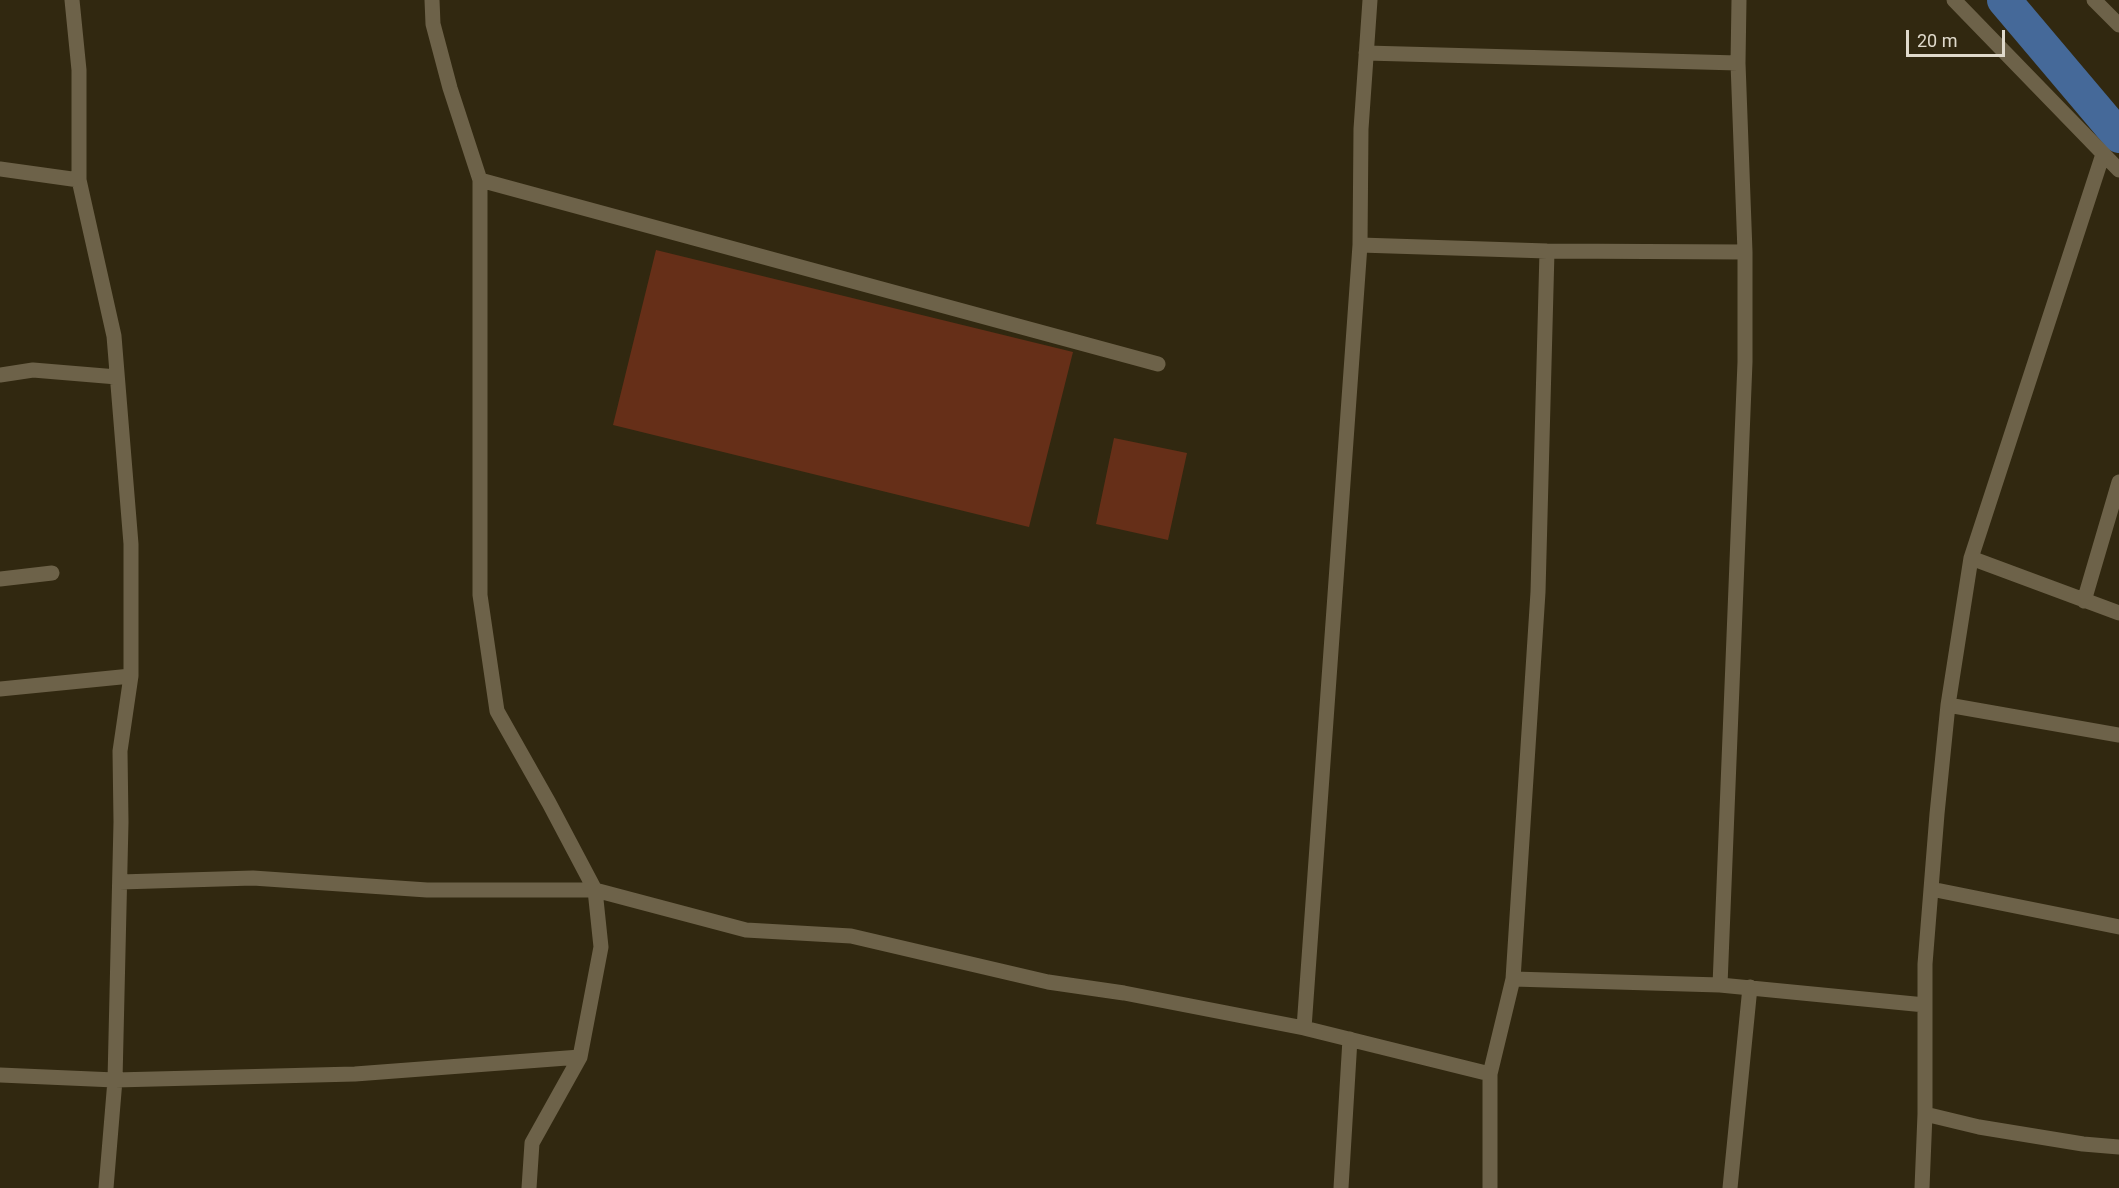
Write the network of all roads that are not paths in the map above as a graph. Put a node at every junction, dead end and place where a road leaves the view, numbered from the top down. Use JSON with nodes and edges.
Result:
{"nodes":[{"id":1,"x":72,"y":0,"type":"edge"},
{"id":2,"x":432,"y":0,"type":"edge"},
{"id":3,"x":1370,"y":0,"type":"edge"},
{"id":4,"x":1739,"y":0,"type":"edge"},
{"id":5,"x":1954,"y":0,"type":"edge"},
{"id":6,"x":2094,"y":0,"type":"edge"},
{"id":7,"x":2119,"y":25,"type":"edge"},
{"id":8,"x":1366,"y":53,"type":"junction"},
{"id":9,"x":1738,"y":63,"type":"junction"},
{"id":10,"x":2103,"y":154,"type":"junction"},
{"id":11,"x":0,"y":169,"type":"edge"},
{"id":12,"x":2119,"y":170,"type":"edge"},
{"id":13,"x":79,"y":180,"type":"junction"},
{"id":14,"x":480,"y":180,"type":"junction"},
{"id":15,"x":1360,"y":245,"type":"junction"},
{"id":16,"x":1547,"y":251,"type":"junction"},
{"id":17,"x":1745,"y":252,"type":"junction"},
{"id":18,"x":1158,"y":364,"type":"dead end"},
{"id":19,"x":0,"y":375,"type":"edge"},
{"id":20,"x":117,"y":377,"type":"junction"},
{"id":21,"x":2119,"y":482,"type":"edge"},
{"id":22,"x":1971,"y":558,"type":"junction"},
{"id":23,"x":52,"y":573,"type":"dead end"},
{"id":24,"x":0,"y":579,"type":"edge"},
{"id":25,"x":2084,"y":601,"type":"junction"},
{"id":26,"x":2119,"y":613,"type":"edge"},
{"id":27,"x":131,"y":676,"type":"junction"},
{"id":28,"x":0,"y":688,"type":"edge"},
{"id":29,"x":1948,"y":705,"type":"junction"},
{"id":30,"x":2119,"y":735,"type":"edge"},
{"id":31,"x":120,"y":882,"type":"junction"},
{"id":32,"x":1931,"y":889,"type":"junction"},
{"id":33,"x":595,"y":890,"type":"junction"},
{"id":34,"x":2119,"y":927,"type":"edge"},
{"id":35,"x":1513,"y":979,"type":"junction"},
{"id":36,"x":1720,"y":985,"type":"junction"},
{"id":37,"x":1750,"y":987,"type":"junction"},
{"id":38,"x":1925,"y":1005,"type":"junction"},
{"id":39,"x":1304,"y":1028,"type":"junction"},
{"id":40,"x":1350,"y":1039,"type":"junction"},
{"id":41,"x":580,"y":1057,"type":"junction"},
{"id":42,"x":1490,"y":1074,"type":"junction"},
{"id":43,"x":0,"y":1075,"type":"edge"},
{"id":44,"x":115,"y":1080,"type":"junction"},
{"id":45,"x":1925,"y":1114,"type":"junction"},
{"id":46,"x":2119,"y":1148,"type":"edge"},
{"id":47,"x":106,"y":1188,"type":"edge"},
{"id":48,"x":529,"y":1188,"type":"edge"},
{"id":49,"x":1341,"y":1188,"type":"edge"},
{"id":50,"x":1490,"y":1188,"type":"edge"},
{"id":51,"x":1730,"y":1188,"type":"edge"},
{"id":52,"x":1922,"y":1188,"type":"edge"}],
"edges":[{"from":1,"to":13,"type":"street"},
{"from":2,"to":14,"type":"street"},
{"from":3,"to":8,"type":"street"},
{"from":4,"to":9,"type":"street"},
{"from":5,"to":10,"type":"street"},
{"from":6,"to":7,"type":"street"},
{"from":8,"to":9,"type":"street"},
{"from":8,"to":15,"type":"street"},
{"from":9,"to":17,"type":"street"},
{"from":10,"to":12,"type":"street"},
{"from":10,"to":22,"type":"street"},
{"from":11,"to":13,"type":"street"},
{"from":13,"to":20,"type":"street"},
{"from":14,"to":18,"type":"street"},
{"from":14,"to":33,"type":"street"},
{"from":15,"to":16,"type":"street"},
{"from":15,"to":39,"type":"street"},
{"from":16,"to":17,"type":"street"},
{"from":16,"to":35,"type":"street"},
{"from":17,"to":36,"type":"street"},
{"from":19,"to":20,"type":"street"},
{"from":20,"to":27,"type":"street"},
{"from":21,"to":25,"type":"street"},
{"from":22,"to":25,"type":"street"},
{"from":22,"to":29,"type":"street"},
{"from":23,"to":24,"type":"street"},
{"from":25,"to":26,"type":"street"},
{"from":27,"to":28,"type":"street"},
{"from":27,"to":31,"type":"street"},
{"from":29,"to":30,"type":"street"},
{"from":29,"to":32,"type":"street"},
{"from":31,"to":33,"type":"street"},
{"from":31,"to":44,"type":"street"},
{"from":32,"to":34,"type":"street"},
{"from":32,"to":38,"type":"street"},
{"from":33,"to":39,"type":"street"},
{"from":33,"to":41,"type":"street"},
{"from":35,"to":36,"type":"street"},
{"from":35,"to":42,"type":"street"},
{"from":36,"to":37,"type":"street"},
{"from":37,"to":38,"type":"street"},
{"from":37,"to":51,"type":"street"},
{"from":38,"to":45,"type":"street"},
{"from":39,"to":40,"type":"street"},
{"from":40,"to":42,"type":"street"},
{"from":40,"to":49,"type":"street"},
{"from":41,"to":44,"type":"street"},
{"from":41,"to":48,"type":"street"},
{"from":42,"to":50,"type":"street"},
{"from":43,"to":44,"type":"street"},
{"from":44,"to":47,"type":"street"},
{"from":45,"to":46,"type":"street"},
{"from":45,"to":52,"type":"street"}]}
